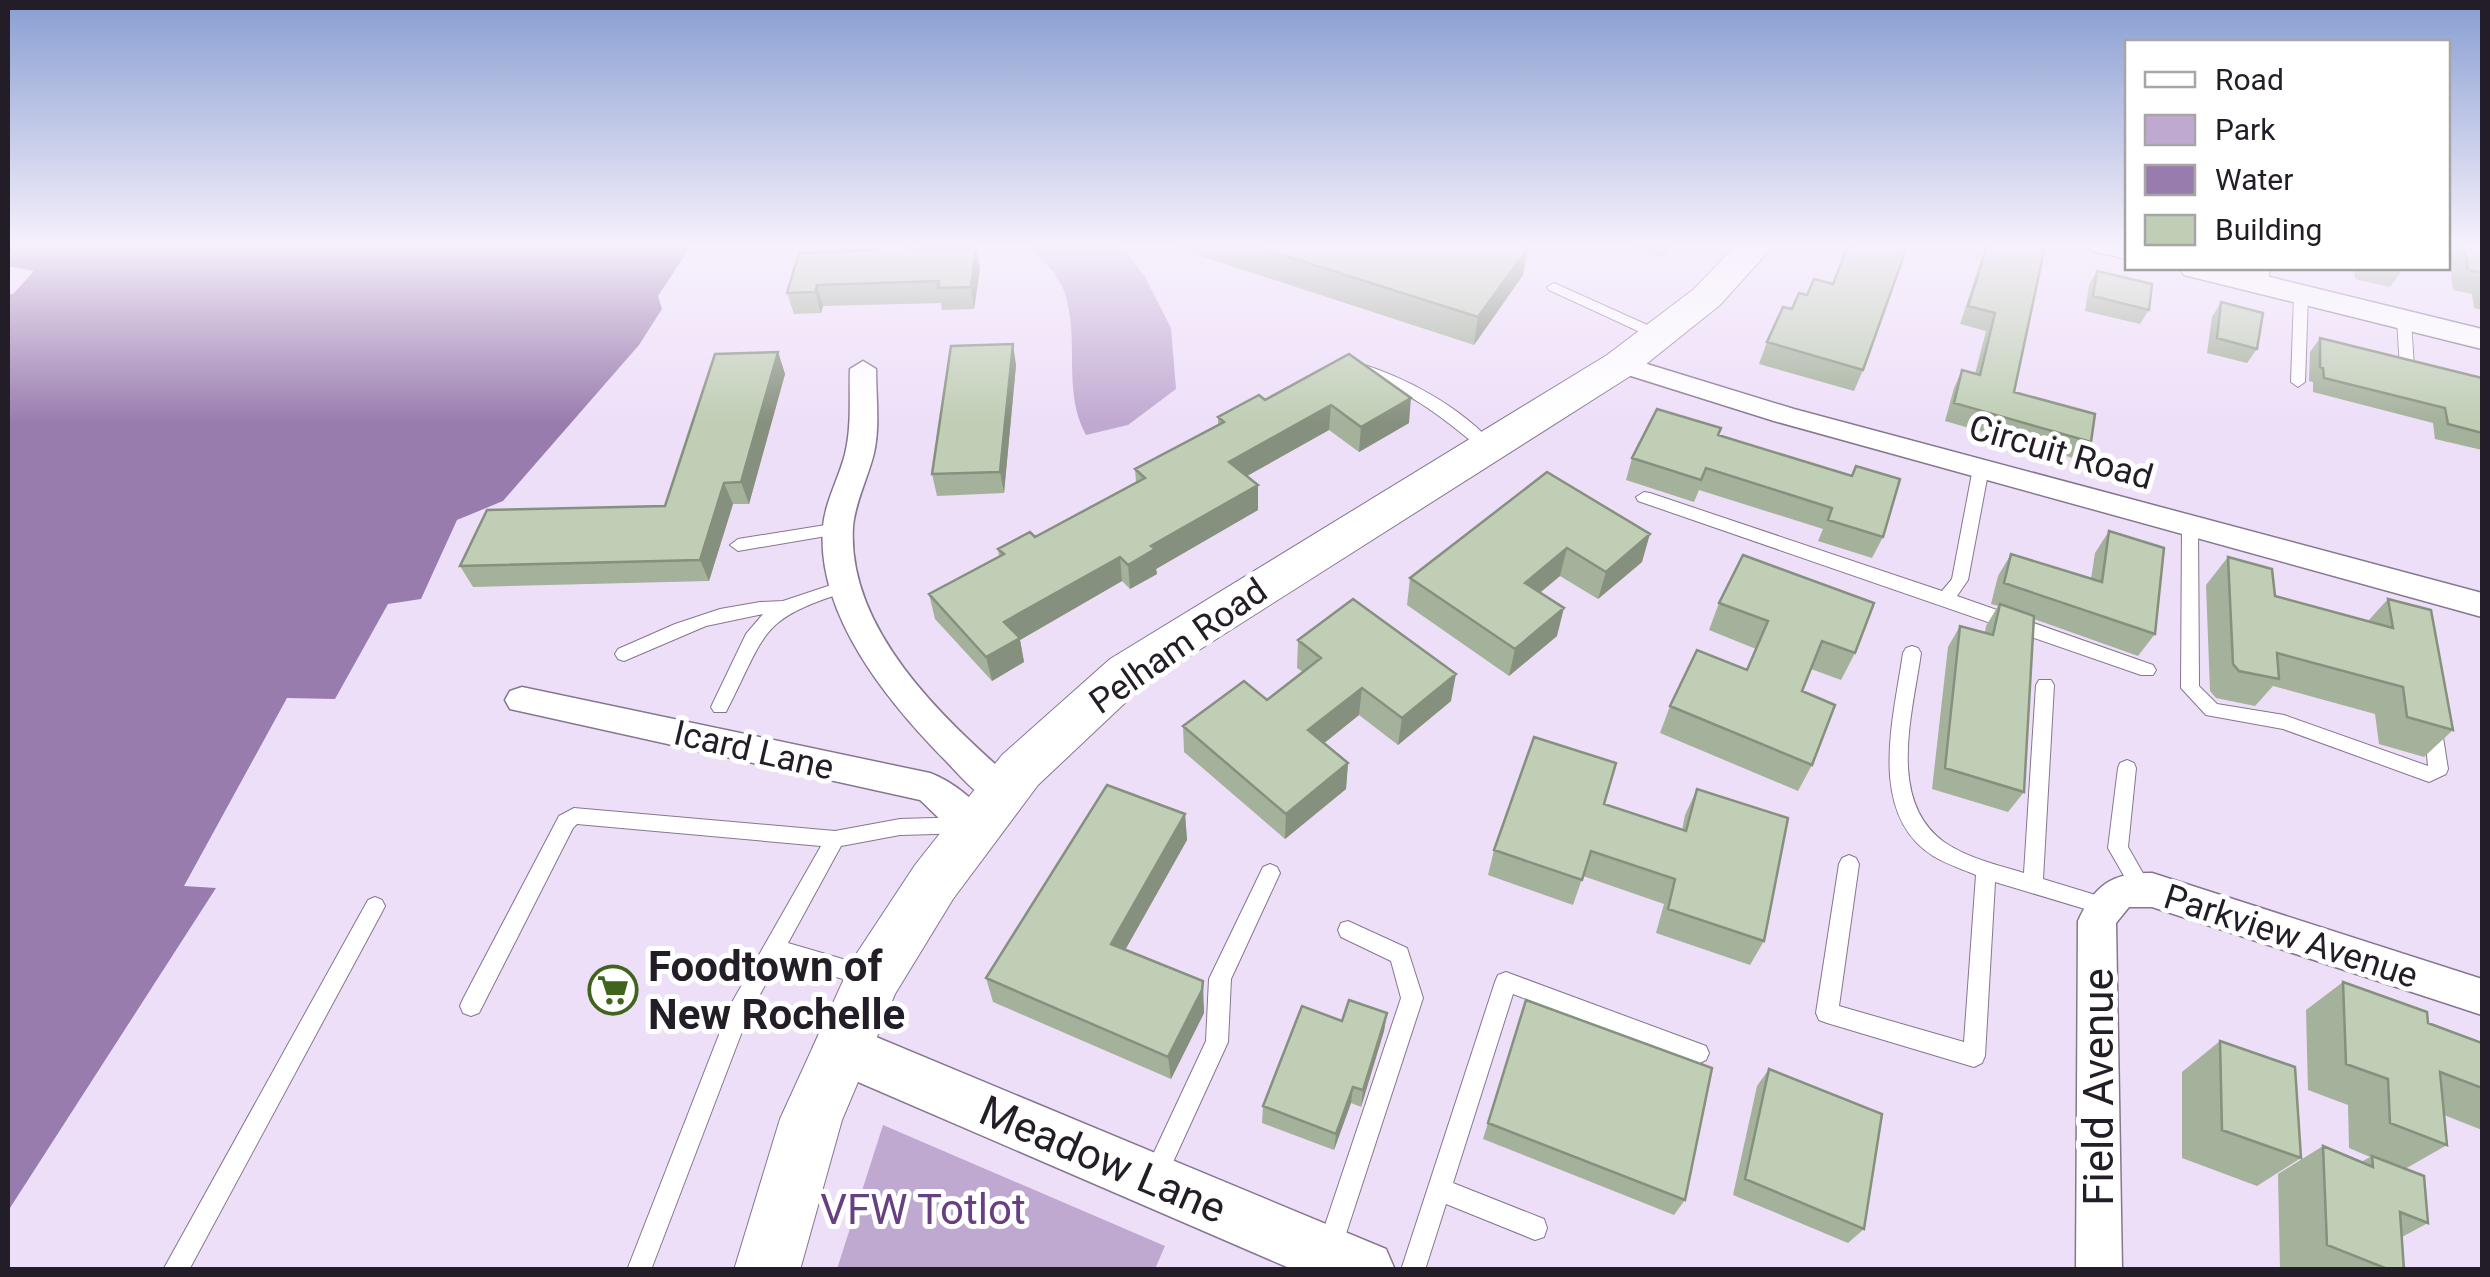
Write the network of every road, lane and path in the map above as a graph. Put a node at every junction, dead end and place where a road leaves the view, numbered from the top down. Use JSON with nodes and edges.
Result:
{"nodes":[{"id":1,"x":1589,"y":304,"type":"edge"},
{"id":2,"x":1697,"y":304,"type":"edge"},
{"id":3,"x":2301,"y":304,"type":"edge"},
{"id":4,"x":2339,"y":304,"type":"edge"},
{"id":5,"x":2404,"y":320,"type":"junction"},
{"id":6,"x":1658,"y":335,"type":"junction"},
{"id":7,"x":2482,"y":339,"type":"edge"},
{"id":8,"x":1621,"y":364,"type":"junction"},
{"id":9,"x":1340,"y":368,"type":"edge"},
{"id":10,"x":2407,"y":368,"type":"edge"},
{"id":11,"x":863,"y":369,"type":"dead end"},
{"id":12,"x":2298,"y":382,"type":"dead end"},
{"id":13,"x":1489,"y":448,"type":"junction"},
{"id":14,"x":1981,"y":468,"type":"junction"},
{"id":15,"x":1644,"y":497,"type":"dead end"},
{"id":16,"x":2190,"y":527,"type":"junction"},
{"id":17,"x":838,"y":529,"type":"junction"},
{"id":18,"x":738,"y":546,"type":"dead end"},
{"id":19,"x":846,"y":586,"type":"junction"},
{"id":20,"x":1946,"y":599,"type":"junction"},
{"id":21,"x":2482,"y":604,"type":"edge"},
{"id":22,"x":781,"y":607,"type":"junction"},
{"id":23,"x":1912,"y":653,"type":"dead end"},
{"id":24,"x":624,"y":654,"type":"dead end"},
{"id":25,"x":2146,"y":670,"type":"dead end"},
{"id":26,"x":2045,"y":685,"type":"dead end"},
{"id":27,"x":2429,"y":698,"type":"edge"},
{"id":28,"x":522,"y":700,"type":"dead end"},
{"id":29,"x":720,"y":708,"type":"dead end"},
{"id":30,"x":2127,"y":768,"type":"dead end"},
{"id":31,"x":987,"y":808,"type":"junction"},
{"id":32,"x":835,"y":839,"type":"junction"},
{"id":33,"x":1849,"y":864,"type":"dead end"},
{"id":34,"x":1986,"y":870,"type":"junction"},
{"id":35,"x":1270,"y":873,"type":"dead end"},
{"id":36,"x":2033,"y":884,"type":"junction"},
{"id":37,"x":2124,"y":898,"type":"junction"},
{"id":38,"x":376,"y":906,"type":"dead end"},
{"id":39,"x":1348,"y":930,"type":"dead end"},
{"id":40,"x":774,"y":949,"type":"junction"},
{"id":41,"x":873,"y":978,"type":"junction"},
{"id":42,"x":2482,"y":998,"type":"edge"},
{"id":43,"x":471,"y":1006,"type":"dead end"},
{"id":44,"x":840,"y":1048,"type":"junction"},
{"id":45,"x":1698,"y":1053,"type":"dead end"},
{"id":46,"x":1152,"y":1181,"type":"junction"},
{"id":47,"x":1439,"y":1189,"type":"junction"},
{"id":48,"x":1535,"y":1228,"type":"dead end"},
{"id":49,"x":1347,"y":1262,"type":"edge"},
{"id":50,"x":175,"y":1270,"type":"edge"},
{"id":51,"x":639,"y":1270,"type":"edge"},
{"id":52,"x":767,"y":1270,"type":"edge"},
{"id":53,"x":1413,"y":1270,"type":"edge"},
{"id":54,"x":2099,"y":1270,"type":"edge"}],
"edges":[{"from":1,"to":6,"type":"lane"},
{"from":2,"to":6,"type":"main road","name":"Pelham Road"},
{"from":3,"to":12,"type":"lane"},
{"from":4,"to":5,"type":"street"},
{"from":5,"to":7,"type":"street"},
{"from":5,"to":10,"type":"lane"},
{"from":6,"to":8,"type":"main road","name":"Pelham Road"},
{"from":8,"to":13,"type":"main road","name":"Pelham Road"},
{"from":8,"to":14,"type":"street","name":"Circuit Road"},
{"from":9,"to":13,"type":"lane"},
{"from":11,"to":17,"type":"street"},
{"from":13,"to":31,"type":"main road","name":"Pelham Road"},
{"from":14,"to":16,"type":"street","name":"Circuit Road"},
{"from":14,"to":20,"type":"lane"},
{"from":15,"to":20,"type":"lane"},
{"from":16,"to":21,"type":"street","name":"Circuit Road"},
{"from":16,"to":27,"type":"lane"},
{"from":17,"to":18,"type":"lane"},
{"from":17,"to":19,"type":"street"},
{"from":19,"to":22,"type":"lane"},
{"from":19,"to":31,"type":"street"},
{"from":20,"to":25,"type":"lane"},
{"from":22,"to":24,"type":"lane"},
{"from":22,"to":29,"type":"lane"},
{"from":23,"to":34,"type":"lane"},
{"from":26,"to":36,"type":"lane"},
{"from":28,"to":31,"type":"street","name":"Icard Lane"},
{"from":30,"to":37,"type":"lane"},
{"from":31,"to":32,"type":"lane"},
{"from":31,"to":41,"type":"main road","name":"Pelham Road"},
{"from":32,"to":40,"type":"lane"},
{"from":32,"to":43,"type":"lane"},
{"from":33,"to":34,"type":"lane"},
{"from":34,"to":36,"type":"lane"},
{"from":35,"to":46,"type":"lane"},
{"from":36,"to":37,"type":"lane"},
{"from":37,"to":42,"type":"street","name":"Parkview Avenue"},
{"from":37,"to":54,"type":"street","name":"Field Avenue"},
{"from":38,"to":50,"type":"lane"},
{"from":39,"to":49,"type":"lane"},
{"from":40,"to":41,"type":"lane"},
{"from":40,"to":51,"type":"lane"},
{"from":41,"to":44,"type":"main road","name":"Pelham Road"},
{"from":44,"to":46,"type":"street","name":"Meadow Lane"},
{"from":44,"to":52,"type":"main road","name":"Pelham Road"},
{"from":45,"to":47,"type":"lane"},
{"from":46,"to":49,"type":"street","name":"Meadow Lane"},
{"from":47,"to":48,"type":"lane"},
{"from":47,"to":53,"type":"lane"}]}
